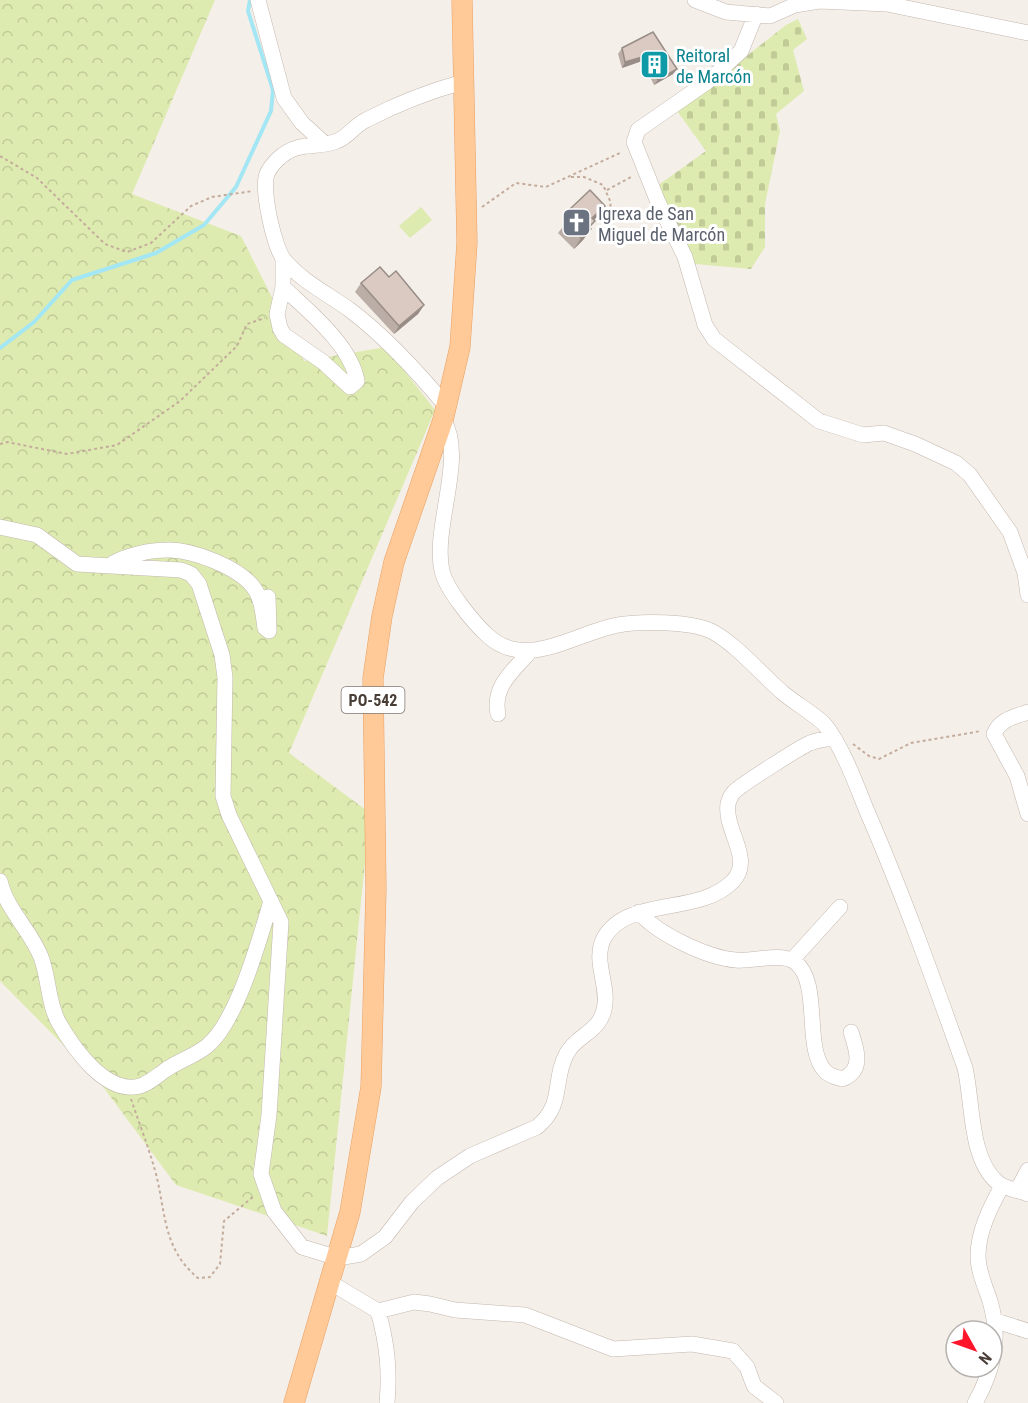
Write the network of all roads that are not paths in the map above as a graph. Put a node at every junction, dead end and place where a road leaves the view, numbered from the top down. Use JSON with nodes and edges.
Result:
{"nodes":[{"id":1,"x":258,"y":0,"type":"edge"},
{"id":2,"x":462,"y":0,"type":"edge"},
{"id":3,"x":695,"y":0,"type":"edge"},
{"id":4,"x":887,"y":2,"type":"edge"},
{"id":5,"x":756,"y":15,"type":"junction"},
{"id":6,"x":1028,"y":33,"type":"edge"},
{"id":7,"x":464,"y":82,"type":"junction"},
{"id":8,"x":324,"y":143,"type":"junction"},
{"id":9,"x":283,"y":259,"type":"junction"},
{"id":10,"x":283,"y":287,"type":"junction"},
{"id":11,"x":445,"y":413,"type":"junction"},
{"id":12,"x":0,"y":527,"type":"edge"},
{"id":13,"x":109,"y":565,"type":"junction"},
{"id":14,"x":1028,"y":595,"type":"edge"},
{"id":15,"x":268,"y":597,"type":"dead end"},
{"id":16,"x":531,"y":650,"type":"junction"},
{"id":17,"x":1028,"y":712,"type":"edge"},
{"id":18,"x":498,"y":714,"type":"dead end"},
{"id":19,"x":832,"y":738,"type":"junction"},
{"id":20,"x":1028,"y":814,"type":"edge"},
{"id":21,"x":0,"y":881,"type":"edge"},
{"id":22,"x":271,"y":901,"type":"junction"},
{"id":23,"x":840,"y":907,"type":"dead end"},
{"id":24,"x":639,"y":912,"type":"junction"},
{"id":25,"x":792,"y":960,"type":"junction"},
{"id":26,"x":851,"y":1032,"type":"dead end"},
{"id":27,"x":1028,"y":1170,"type":"edge"},
{"id":28,"x":1002,"y":1186,"type":"junction"},
{"id":29,"x":1023,"y":1192,"type":"edge"},
{"id":30,"x":338,"y":1258,"type":"junction"},
{"id":31,"x":331,"y":1283,"type":"junction"},
{"id":32,"x":378,"y":1311,"type":"junction"},
{"id":33,"x":995,"y":1319,"type":"edge"},
{"id":34,"x":1004,"y":1324,"type":"edge"},
{"id":35,"x":1028,"y":1331,"type":"edge"},
{"id":36,"x":986,"y":1379,"type":"edge"},
{"id":37,"x":294,"y":1403,"type":"edge"},
{"id":38,"x":387,"y":1403,"type":"edge"},
{"id":39,"x":776,"y":1403,"type":"edge"},
{"id":40,"x":975,"y":1403,"type":"edge"}],
"edges":[{"from":1,"to":8,"type":"street"},
{"from":2,"to":7,"type":"main road","number":"PO-542"},
{"from":3,"to":5,"type":"street"},
{"from":4,"to":5,"type":"street"},
{"from":4,"to":6,"type":"street"},
{"from":5,"to":14,"type":"street"},
{"from":7,"to":8,"type":"street"},
{"from":7,"to":11,"type":"main road","number":"PO-542"},
{"from":8,"to":9,"type":"street"},
{"from":9,"to":10,"type":"street"},
{"from":9,"to":11,"type":"street"},
{"from":10,"to":10,"type":"street"},
{"from":11,"to":16,"type":"street"},
{"from":11,"to":30,"type":"main road","number":"PO-542"},
{"from":12,"to":13,"type":"street"},
{"from":13,"to":15,"type":"street"},
{"from":13,"to":22,"type":"street"},
{"from":16,"to":18,"type":"street"},
{"from":16,"to":19,"type":"street"},
{"from":17,"to":20,"type":"street"},
{"from":19,"to":24,"type":"street"},
{"from":19,"to":28,"type":"street"},
{"from":21,"to":22,"type":"street"},
{"from":22,"to":30,"type":"street"},
{"from":23,"to":25,"type":"street"},
{"from":24,"to":25,"type":"street"},
{"from":24,"to":30,"type":"street"},
{"from":25,"to":26,"type":"street"},
{"from":27,"to":29,"type":"street"},
{"from":28,"to":29,"type":"street"},
{"from":28,"to":33,"type":"street"},
{"from":30,"to":31,"type":"main road","number":"PO-542"},
{"from":31,"to":32,"type":"street"},
{"from":31,"to":37,"type":"main road","number":"PO-542"},
{"from":32,"to":38,"type":"street"},
{"from":32,"to":39,"type":"street"},
{"from":34,"to":35,"type":"street"},
{"from":36,"to":40,"type":"street"}]}
